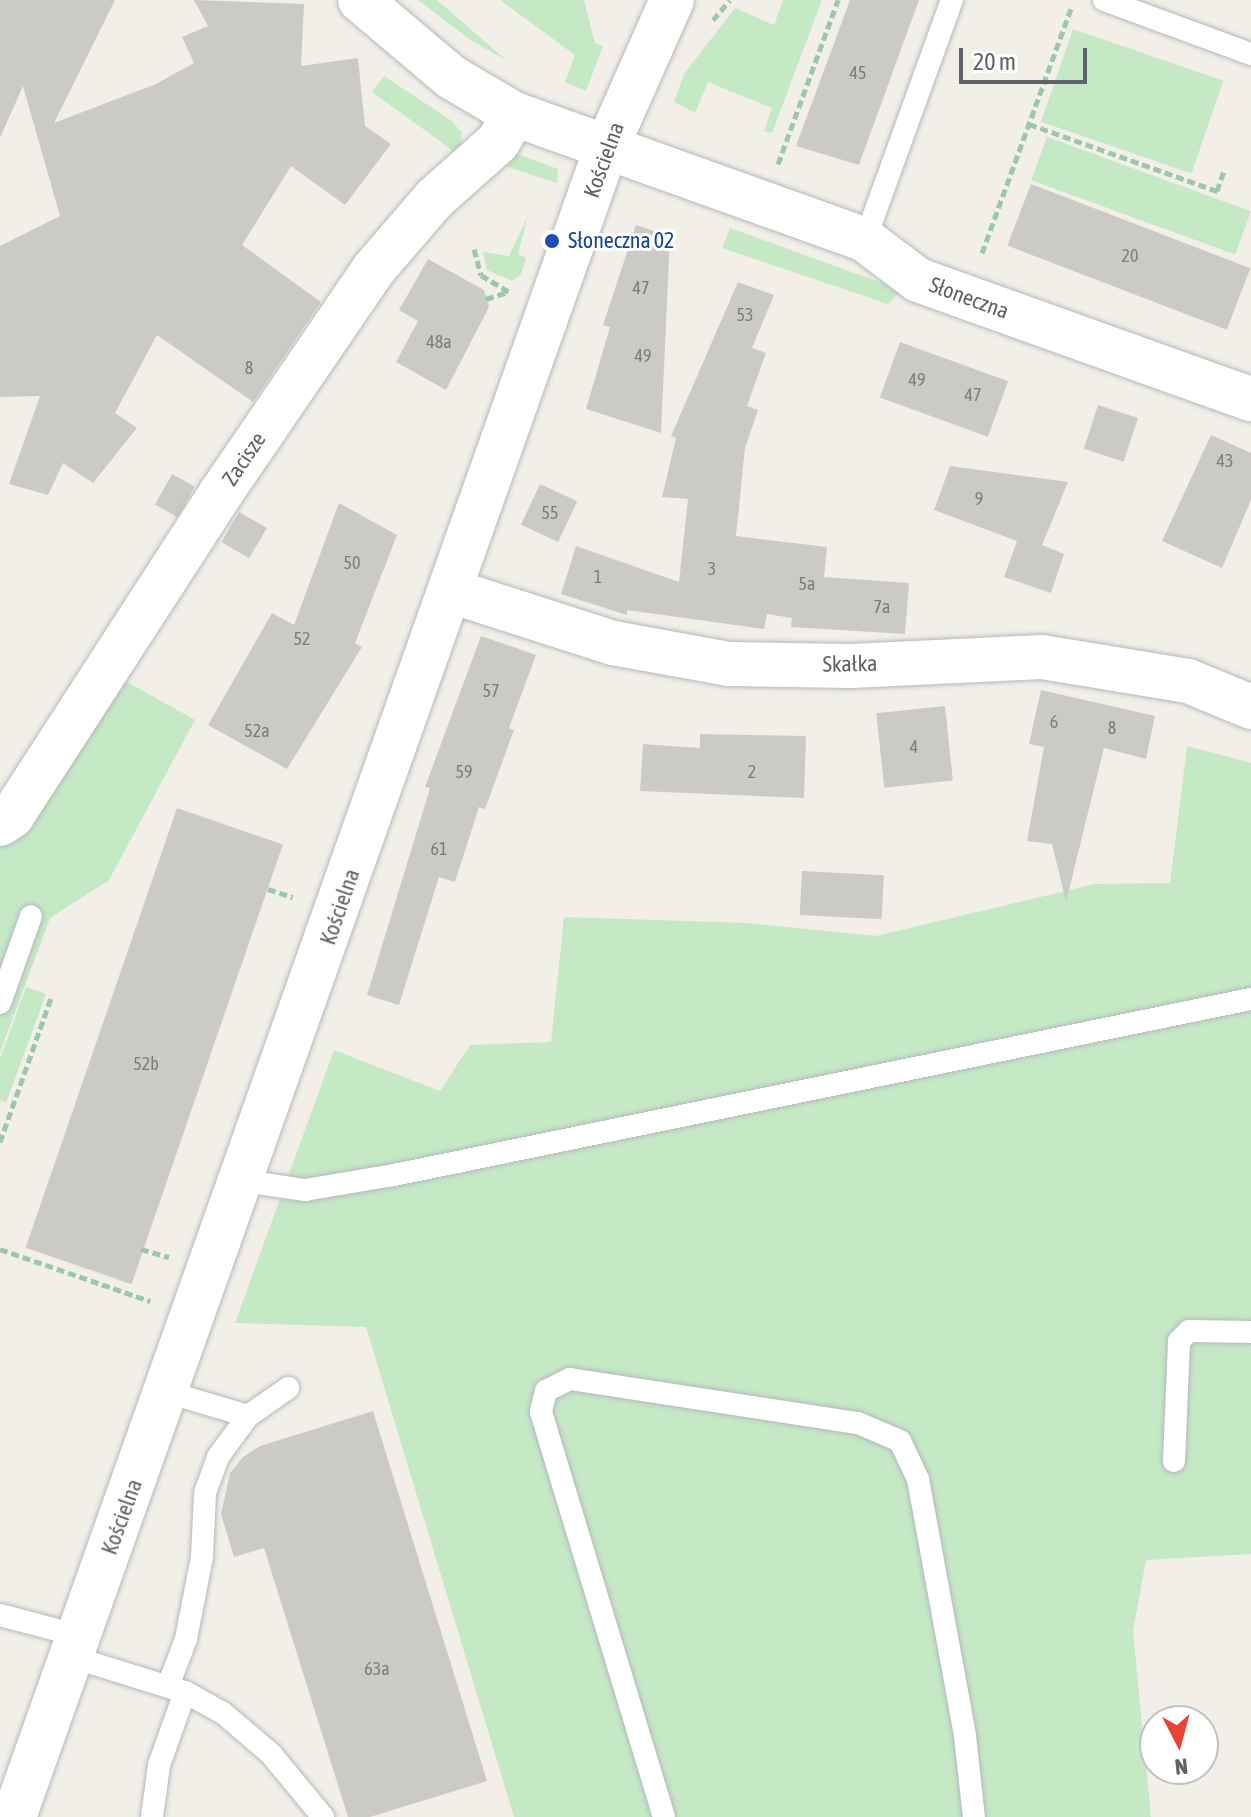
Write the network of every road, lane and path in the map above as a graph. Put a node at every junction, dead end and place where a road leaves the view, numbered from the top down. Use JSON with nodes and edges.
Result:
{"nodes":[{"id":1,"x":360,"y":0,"type":"edge"},
{"id":2,"x":672,"y":0,"type":"edge"},
{"id":3,"x":838,"y":0,"type":"edge"},
{"id":4,"x":952,"y":0,"type":"edge"},
{"id":5,"x":1075,"y":0,"type":"edge"},
{"id":6,"x":1104,"y":0,"type":"edge"},
{"id":7,"x":1251,"y":54,"type":"edge"},
{"id":8,"x":514,"y":114,"type":"junction"},
{"id":9,"x":1029,"y":124,"type":"junction"},
{"id":10,"x":606,"y":149,"type":"junction"},
{"id":11,"x":776,"y":168,"type":"dead end"},
{"id":12,"x":1225,"y":168,"type":"dead end"},
{"id":13,"x":865,"y":240,"type":"junction"},
{"id":14,"x":474,"y":249,"type":"dead end"},
{"id":15,"x":982,"y":253,"type":"dead end"},
{"id":16,"x":509,"y":292,"type":"junction"},
{"id":17,"x":517,"y":295,"type":"dead end"},
{"id":18,"x":486,"y":299,"type":"dead end"},
{"id":19,"x":1251,"y":399,"type":"edge"},
{"id":20,"x":451,"y":591,"type":"junction"},
{"id":21,"x":1251,"y":707,"type":"edge"},
{"id":22,"x":0,"y":824,"type":"edge"},
{"id":23,"x":268,"y":889,"type":"dead end"},
{"id":24,"x":294,"y":897,"type":"dead end"},
{"id":25,"x":31,"y":916,"type":"dead end"},
{"id":26,"x":52,"y":995,"type":"dead end"},
{"id":27,"x":1251,"y":999,"type":"edge"},
{"id":28,"x":0,"y":1003,"type":"edge"},
{"id":29,"x":0,"y":1142,"type":"edge"},
{"id":30,"x":244,"y":1181,"type":"junction"},
{"id":31,"x":0,"y":1249,"type":"edge"},
{"id":32,"x":141,"y":1249,"type":"dead end"},
{"id":33,"x":174,"y":1259,"type":"dead end"},
{"id":34,"x":166,"y":1307,"type":"dead end"},
{"id":35,"x":1251,"y":1332,"type":"edge"},
{"id":36,"x":288,"y":1388,"type":"dead end"},
{"id":37,"x":167,"y":1392,"type":"junction"},
{"id":38,"x":248,"y":1416,"type":"junction"},
{"id":39,"x":1174,"y":1461,"type":"dead end"},
{"id":40,"x":0,"y":1615,"type":"edge"},
{"id":41,"x":76,"y":1646,"type":"junction"},
{"id":42,"x":176,"y":1689,"type":"junction"},
{"id":43,"x":14,"y":1817,"type":"edge"},
{"id":44,"x":152,"y":1817,"type":"edge"},
{"id":45,"x":323,"y":1817,"type":"edge"},
{"id":46,"x":664,"y":1817,"type":"edge"},
{"id":47,"x":974,"y":1817,"type":"edge"}],
"edges":[{"from":1,"to":8,"type":"street","name":"Słoneczna"},
{"from":2,"to":10,"type":"street","name":"Kościelna"},
{"from":3,"to":11,"type":"path"},
{"from":4,"to":13,"type":"lane"},
{"from":5,"to":9,"type":"path"},
{"from":6,"to":7,"type":"lane"},
{"from":8,"to":10,"type":"street","name":"Słoneczna"},
{"from":8,"to":22,"type":"street","name":"Zacisze"},
{"from":9,"to":12,"type":"path"},
{"from":9,"to":15,"type":"path"},
{"from":10,"to":13,"type":"street","name":"Słoneczna"},
{"from":10,"to":20,"type":"street","name":"Kościelna"},
{"from":13,"to":19,"type":"street","name":"Słoneczna"},
{"from":14,"to":16,"type":"path"},
{"from":16,"to":17,"type":"path"},
{"from":16,"to":18,"type":"path"},
{"from":20,"to":21,"type":"street","name":"Skałka"},
{"from":20,"to":30,"type":"street","name":"Kościelna"},
{"from":23,"to":24,"type":"path"},
{"from":25,"to":28,"type":"lane"},
{"from":26,"to":29,"type":"path"},
{"from":27,"to":30,"type":"lane"},
{"from":30,"to":37,"type":"street","name":"Kościelna"},
{"from":31,"to":34,"type":"path"},
{"from":32,"to":33,"type":"path"},
{"from":35,"to":39,"type":"lane"},
{"from":36,"to":38,"type":"lane"},
{"from":37,"to":38,"type":"lane"},
{"from":37,"to":41,"type":"street","name":"Kościelna"},
{"from":38,"to":42,"type":"lane"},
{"from":40,"to":41,"type":"lane"},
{"from":41,"to":42,"type":"lane"},
{"from":41,"to":43,"type":"street","name":"Kościelna"},
{"from":42,"to":44,"type":"lane"},
{"from":42,"to":45,"type":"lane"},
{"from":46,"to":47,"type":"lane"}]}
